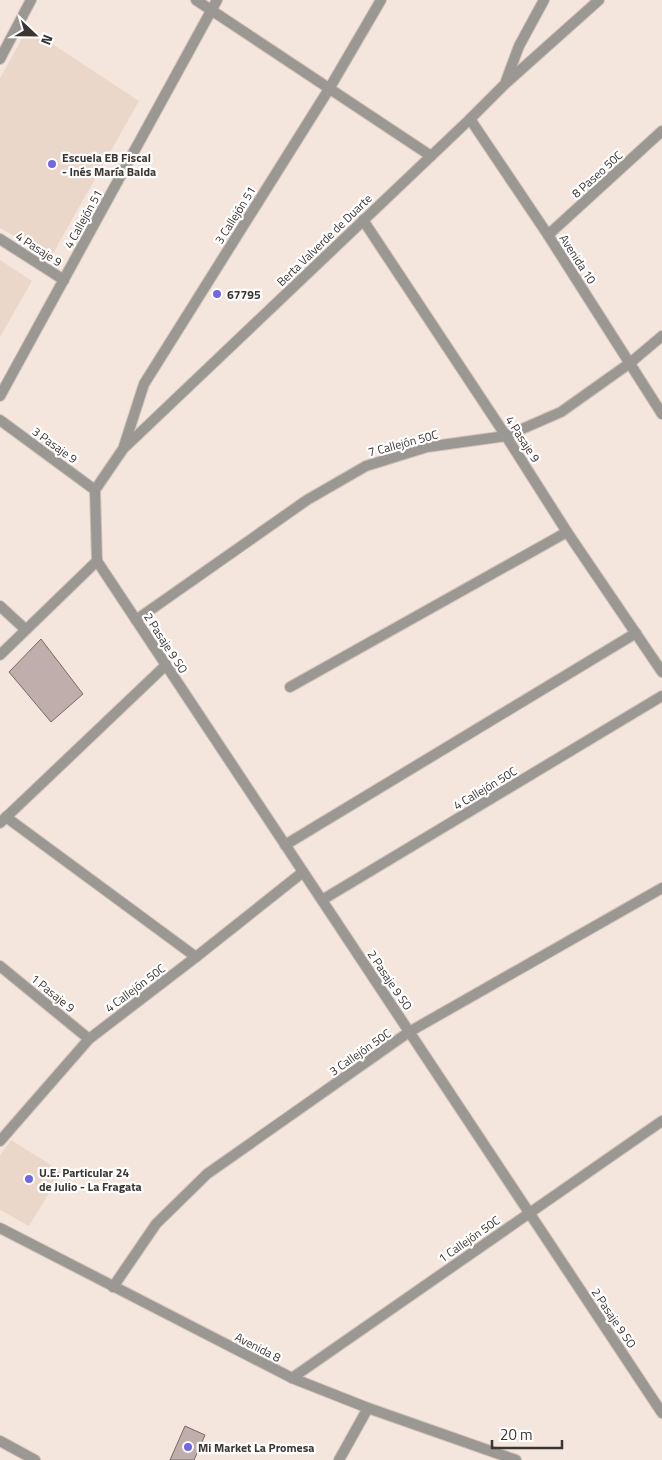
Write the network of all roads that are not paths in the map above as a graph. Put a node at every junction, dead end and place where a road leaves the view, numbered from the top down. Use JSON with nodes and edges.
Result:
{"nodes":[{"id":1,"x":31,"y":0,"type":"edge"},
{"id":2,"x":196,"y":0,"type":"edge"},
{"id":3,"x":217,"y":0,"type":"edge"},
{"id":4,"x":381,"y":0,"type":"edge"},
{"id":5,"x":544,"y":0,"type":"edge"},
{"id":6,"x":599,"y":0,"type":"edge"},
{"id":7,"x":211,"y":10,"type":"junction"},
{"id":8,"x":0,"y":59,"type":"edge"},
{"id":9,"x":505,"y":84,"type":"junction"},
{"id":10,"x":329,"y":89,"type":"junction"},
{"id":11,"x":470,"y":119,"type":"junction"},
{"id":12,"x":662,"y":131,"type":"edge"},
{"id":13,"x":431,"y":156,"type":"junction"},
{"id":14,"x":364,"y":220,"type":"junction"},
{"id":15,"x":548,"y":235,"type":"junction"},
{"id":16,"x":0,"y":239,"type":"edge"},
{"id":17,"x":64,"y":280,"type":"junction"},
{"id":18,"x":662,"y":336,"type":"edge"},
{"id":19,"x":630,"y":363,"type":"junction"},
{"id":20,"x":0,"y":396,"type":"edge"},
{"id":21,"x":662,"y":414,"type":"edge"},
{"id":22,"x":0,"y":420,"type":"edge"},
{"id":23,"x":506,"y":436,"type":"junction"},
{"id":24,"x":123,"y":449,"type":"junction"},
{"id":25,"x":95,"y":490,"type":"junction"},
{"id":26,"x":566,"y":532,"type":"junction"},
{"id":27,"x":97,"y":561,"type":"junction"},
{"id":28,"x":0,"y":606,"type":"edge"},
{"id":29,"x":136,"y":620,"type":"junction"},
{"id":30,"x":26,"y":629,"type":"junction"},
{"id":31,"x":636,"y":633,"type":"junction"},
{"id":32,"x":0,"y":655,"type":"edge"},
{"id":33,"x":166,"y":665,"type":"junction"},
{"id":34,"x":662,"y":672,"type":"edge"},
{"id":35,"x":290,"y":688,"type":"dead end"},
{"id":36,"x":662,"y":696,"type":"edge"},
{"id":37,"x":3,"y":820,"type":"edge"},
{"id":38,"x":285,"y":845,"type":"junction"},
{"id":39,"x":303,"y":872,"type":"junction"},
{"id":40,"x":662,"y":888,"type":"edge"},
{"id":41,"x":322,"y":900,"type":"junction"},
{"id":42,"x":196,"y":957,"type":"junction"},
{"id":43,"x":0,"y":966,"type":"edge"},
{"id":44,"x":409,"y":1032,"type":"junction"},
{"id":45,"x":90,"y":1039,"type":"junction"},
{"id":46,"x":662,"y":1121,"type":"edge"},
{"id":47,"x":0,"y":1141,"type":"edge"},
{"id":48,"x":529,"y":1212,"type":"junction"},
{"id":49,"x":0,"y":1228,"type":"edge"},
{"id":50,"x":113,"y":1287,"type":"junction"},
{"id":51,"x":292,"y":1378,"type":"junction"},
{"id":52,"x":368,"y":1408,"type":"junction"},
{"id":53,"x":662,"y":1413,"type":"edge"},
{"id":54,"x":0,"y":1442,"type":"edge"},
{"id":55,"x":35,"y":1460,"type":"edge"},
{"id":56,"x":339,"y":1460,"type":"edge"},
{"id":57,"x":516,"y":1460,"type":"edge"}],
"edges":[{"from":1,"to":8,"type":"street"},
{"from":2,"to":7,"type":"street"},
{"from":3,"to":7,"type":"street","name":"4 Callejón 51"},
{"from":4,"to":10,"type":"street","name":"3 Callejón 51"},
{"from":5,"to":9,"type":"street"},
{"from":6,"to":9,"type":"street","name":"Berta Valverde de Duarte"},
{"from":7,"to":10,"type":"street"},
{"from":7,"to":17,"type":"street","name":"4 Callejón 51"},
{"from":9,"to":11,"type":"street","name":"Berta Valverde de Duarte"},
{"from":10,"to":13,"type":"street"},
{"from":10,"to":24,"type":"street","name":"3 Callejón 51"},
{"from":11,"to":13,"type":"street","name":"Berta Valverde de Duarte"},
{"from":11,"to":15,"type":"street","name":"Avenida 10"},
{"from":12,"to":15,"type":"street","name":"8 Paseo 50C"},
{"from":13,"to":14,"type":"street","name":"Berta Valverde de Duarte"},
{"from":14,"to":23,"type":"street","name":"4 Pasaje 9"},
{"from":14,"to":24,"type":"street","name":"Berta Valverde de Duarte"},
{"from":15,"to":19,"type":"street","name":"Avenida 10"},
{"from":16,"to":17,"type":"street","name":"4 Pasaje 9"},
{"from":17,"to":20,"type":"street","name":"4 Callejón 51"},
{"from":18,"to":19,"type":"street","name":"7 Callejón 50C"},
{"from":19,"to":21,"type":"street","name":"Avenida 10"},
{"from":19,"to":23,"type":"street","name":"7 Callejón 50C"},
{"from":22,"to":25,"type":"street","name":"3 Pasaje 9"},
{"from":23,"to":26,"type":"street","name":"4 Pasaje 9"},
{"from":23,"to":29,"type":"street","name":"7 Callejón 50C"},
{"from":24,"to":25,"type":"street","name":"Berta Valverde de Duarte"},
{"from":25,"to":27,"type":"street"},
{"from":26,"to":31,"type":"street","name":"4 Pasaje 9"},
{"from":26,"to":35,"type":"street"},
{"from":27,"to":29,"type":"street","name":"2 Pasaje 9 SO"},
{"from":27,"to":30,"type":"street"},
{"from":28,"to":30,"type":"street"},
{"from":29,"to":33,"type":"street","name":"2 Pasaje 9 SO"},
{"from":30,"to":32,"type":"street"},
{"from":31,"to":34,"type":"street","name":"4 Pasaje 9"},
{"from":31,"to":38,"type":"street"},
{"from":33,"to":37,"type":"street"},
{"from":33,"to":38,"type":"street","name":"2 Pasaje 9 SO"},
{"from":36,"to":41,"type":"street","name":"4 Callejón 50C"},
{"from":37,"to":42,"type":"street"},
{"from":38,"to":39,"type":"street","name":"2 Pasaje 9 SO"},
{"from":39,"to":41,"type":"street","name":"2 Pasaje 9 SO"},
{"from":39,"to":42,"type":"street","name":"4 Callejón 50C"},
{"from":40,"to":44,"type":"street","name":"3 Callejón 50C"},
{"from":41,"to":44,"type":"street","name":"2 Pasaje 9 SO"},
{"from":42,"to":45,"type":"street","name":"4 Callejón 50C"},
{"from":43,"to":45,"type":"street","name":"1 Pasaje 9"},
{"from":44,"to":48,"type":"street","name":"2 Pasaje 9 SO"},
{"from":44,"to":50,"type":"street","name":"3 Callejón 50C"},
{"from":45,"to":47,"type":"street","name":"4 Callejón 50C"},
{"from":46,"to":48,"type":"street","name":"1 Callejón 50C"},
{"from":48,"to":51,"type":"street","name":"1 Callejón 50C"},
{"from":48,"to":53,"type":"street","name":"2 Pasaje 9 SO"},
{"from":49,"to":50,"type":"street","name":"Avenida 8"},
{"from":50,"to":51,"type":"street","name":"Avenida 8"},
{"from":51,"to":52,"type":"street","name":"Avenida 8"},
{"from":52,"to":56,"type":"street"},
{"from":52,"to":57,"type":"street","name":"Avenida 8"},
{"from":54,"to":55,"type":"street"}]}
